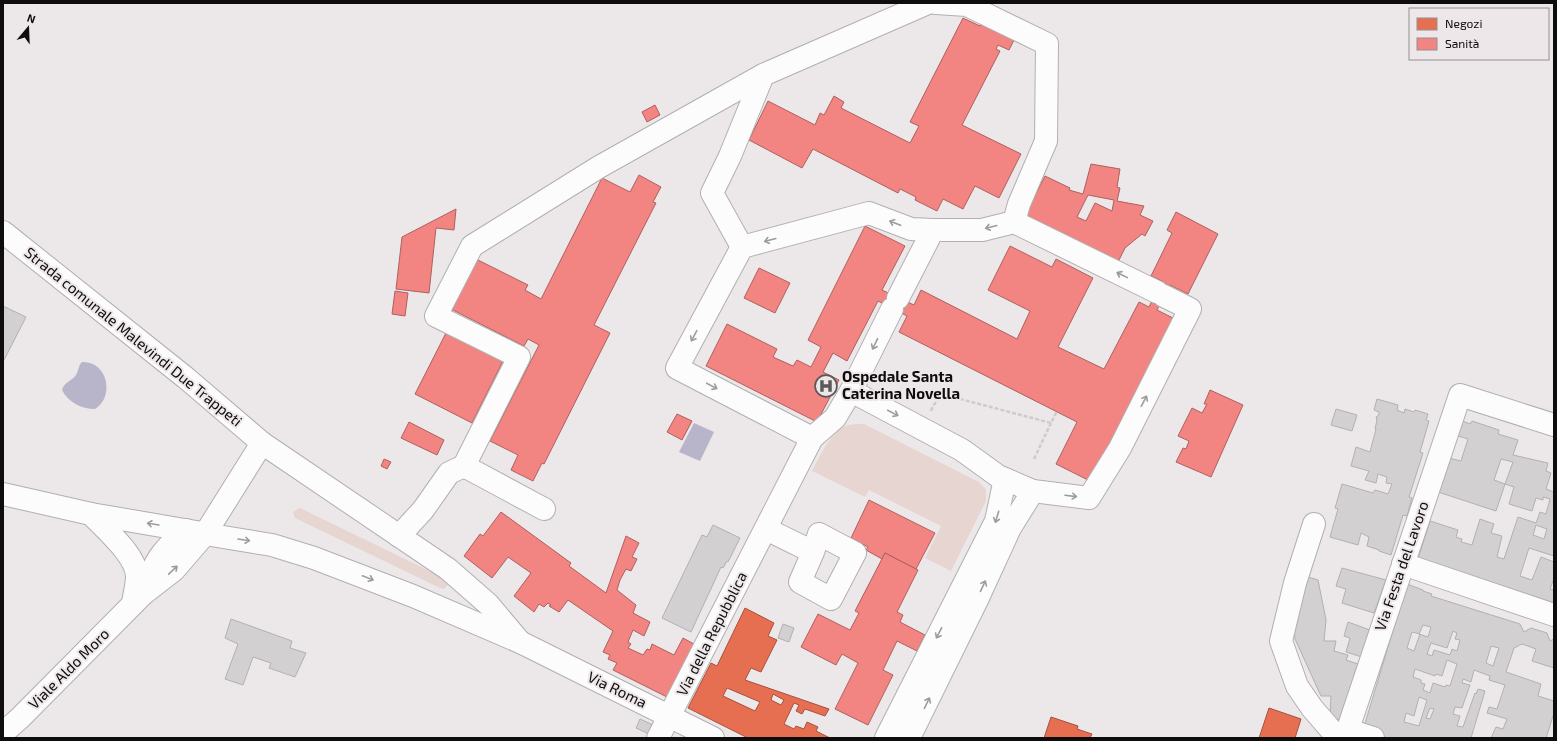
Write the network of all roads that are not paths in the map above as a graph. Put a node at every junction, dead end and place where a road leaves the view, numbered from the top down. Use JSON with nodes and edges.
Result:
{"nodes":[{"id":1,"x":928,"y":3,"type":"edge"},
{"id":2,"x":936,"y":3,"type":"edge"},
{"id":3,"x":763,"y":74,"type":"junction"},
{"id":4,"x":1014,"y":222,"type":"junction"},
{"id":5,"x":933,"y":230,"type":"junction"},
{"id":6,"x":3,"y":232,"type":"edge"},
{"id":7,"x":742,"y":247,"type":"junction"},
{"id":8,"x":851,"y":391,"type":"junction"},
{"id":9,"x":1554,"y":425,"type":"edge"},
{"id":10,"x":812,"y":438,"type":"junction"},
{"id":11,"x":262,"y":444,"type":"junction"},
{"id":12,"x":464,"y":466,"type":"junction"},
{"id":13,"x":1005,"y":479,"type":"junction"},
{"id":14,"x":1033,"y":491,"type":"junction"},
{"id":15,"x":3,"y":494,"type":"edge"},
{"id":16,"x":544,"y":509,"type":"dead end"},
{"id":17,"x":91,"y":514,"type":"junction"},
{"id":18,"x":1314,"y":524,"type":"dead end"},
{"id":19,"x":766,"y":530,"type":"junction"},
{"id":20,"x":195,"y":532,"type":"junction"},
{"id":21,"x":399,"y":536,"type":"junction"},
{"id":22,"x":813,"y":552,"type":"dead end"},
{"id":23,"x":1403,"y":564,"type":"junction"},
{"id":24,"x":138,"y":599,"type":"junction"},
{"id":25,"x":1554,"y":615,"type":"edge"},
{"id":26,"x":520,"y":642,"type":"junction"},
{"id":27,"x":670,"y":716,"type":"junction"},
{"id":28,"x":3,"y":733,"type":"edge"},
{"id":29,"x":1343,"y":735,"type":"edge"},
{"id":30,"x":658,"y":738,"type":"edge"},
{"id":31,"x":713,"y":738,"type":"edge"},
{"id":32,"x":886,"y":738,"type":"edge"},
{"id":33,"x":909,"y":738,"type":"edge"},
{"id":34,"x":1373,"y":738,"type":"edge"}],
"edges":[{"from":1,"to":3,"type":"street"},
{"from":2,"to":4,"type":"street"},
{"from":3,"to":7,"type":"street"},
{"from":3,"to":12,"type":"street"},
{"from":4,"to":5,"type":"street","one_way":true},
{"from":14,"to":4,"type":"street","one_way":true},
{"from":5,"to":7,"type":"street","one_way":true},
{"from":5,"to":8,"type":"street","one_way":true},
{"from":6,"to":11,"type":"street","name":"Strada comunale Malevindi Due Trappeti"},
{"from":7,"to":10,"type":"street","one_way":true},
{"from":8,"to":10,"type":"street"},
{"from":8,"to":13,"type":"street","one_way":true},
{"from":9,"to":23,"type":"street","name":"Via Festa del Lavoro"},
{"from":10,"to":19,"type":"street","name":"Via della Repubblica"},
{"from":11,"to":20,"type":"street","name":"Viale Aldo Moro"},
{"from":11,"to":21,"type":"street","name":"Strada comunale Malevindi Due Trappeti"},
{"from":12,"to":16,"type":"street"},
{"from":12,"to":21,"type":"street"},
{"from":13,"to":14,"type":"street"},
{"from":13,"to":32,"type":"street","one_way":true},
{"from":33,"to":14,"type":"street","one_way":true},
{"from":15,"to":17,"type":"street","name":"Via Roma"},
{"from":20,"to":17,"type":"street","name":"Via Roma","one_way":true},
{"from":17,"to":24,"type":"street"},
{"from":18,"to":29,"type":"street"},
{"from":19,"to":22,"type":"street"},
{"from":19,"to":27,"type":"street","name":"Via della Repubblica"},
{"from":20,"to":24,"type":"street","name":"Viale Aldo Moro"},
{"from":20,"to":26,"type":"street","name":"Via Roma","one_way":true},
{"from":21,"to":26,"type":"street","name":"Strada comunale Malevindi Due Trappeti"},
{"from":23,"to":25,"type":"street"},
{"from":23,"to":29,"type":"street","name":"Via Festa del Lavoro"},
{"from":24,"to":28,"type":"street","name":"Viale Aldo Moro"},
{"from":26,"to":27,"type":"street","name":"Via Roma"},
{"from":27,"to":30,"type":"street","name":"Via della Repubblica"},
{"from":27,"to":31,"type":"street","name":"Via Roma"},
{"from":29,"to":34,"type":"street"}]}
